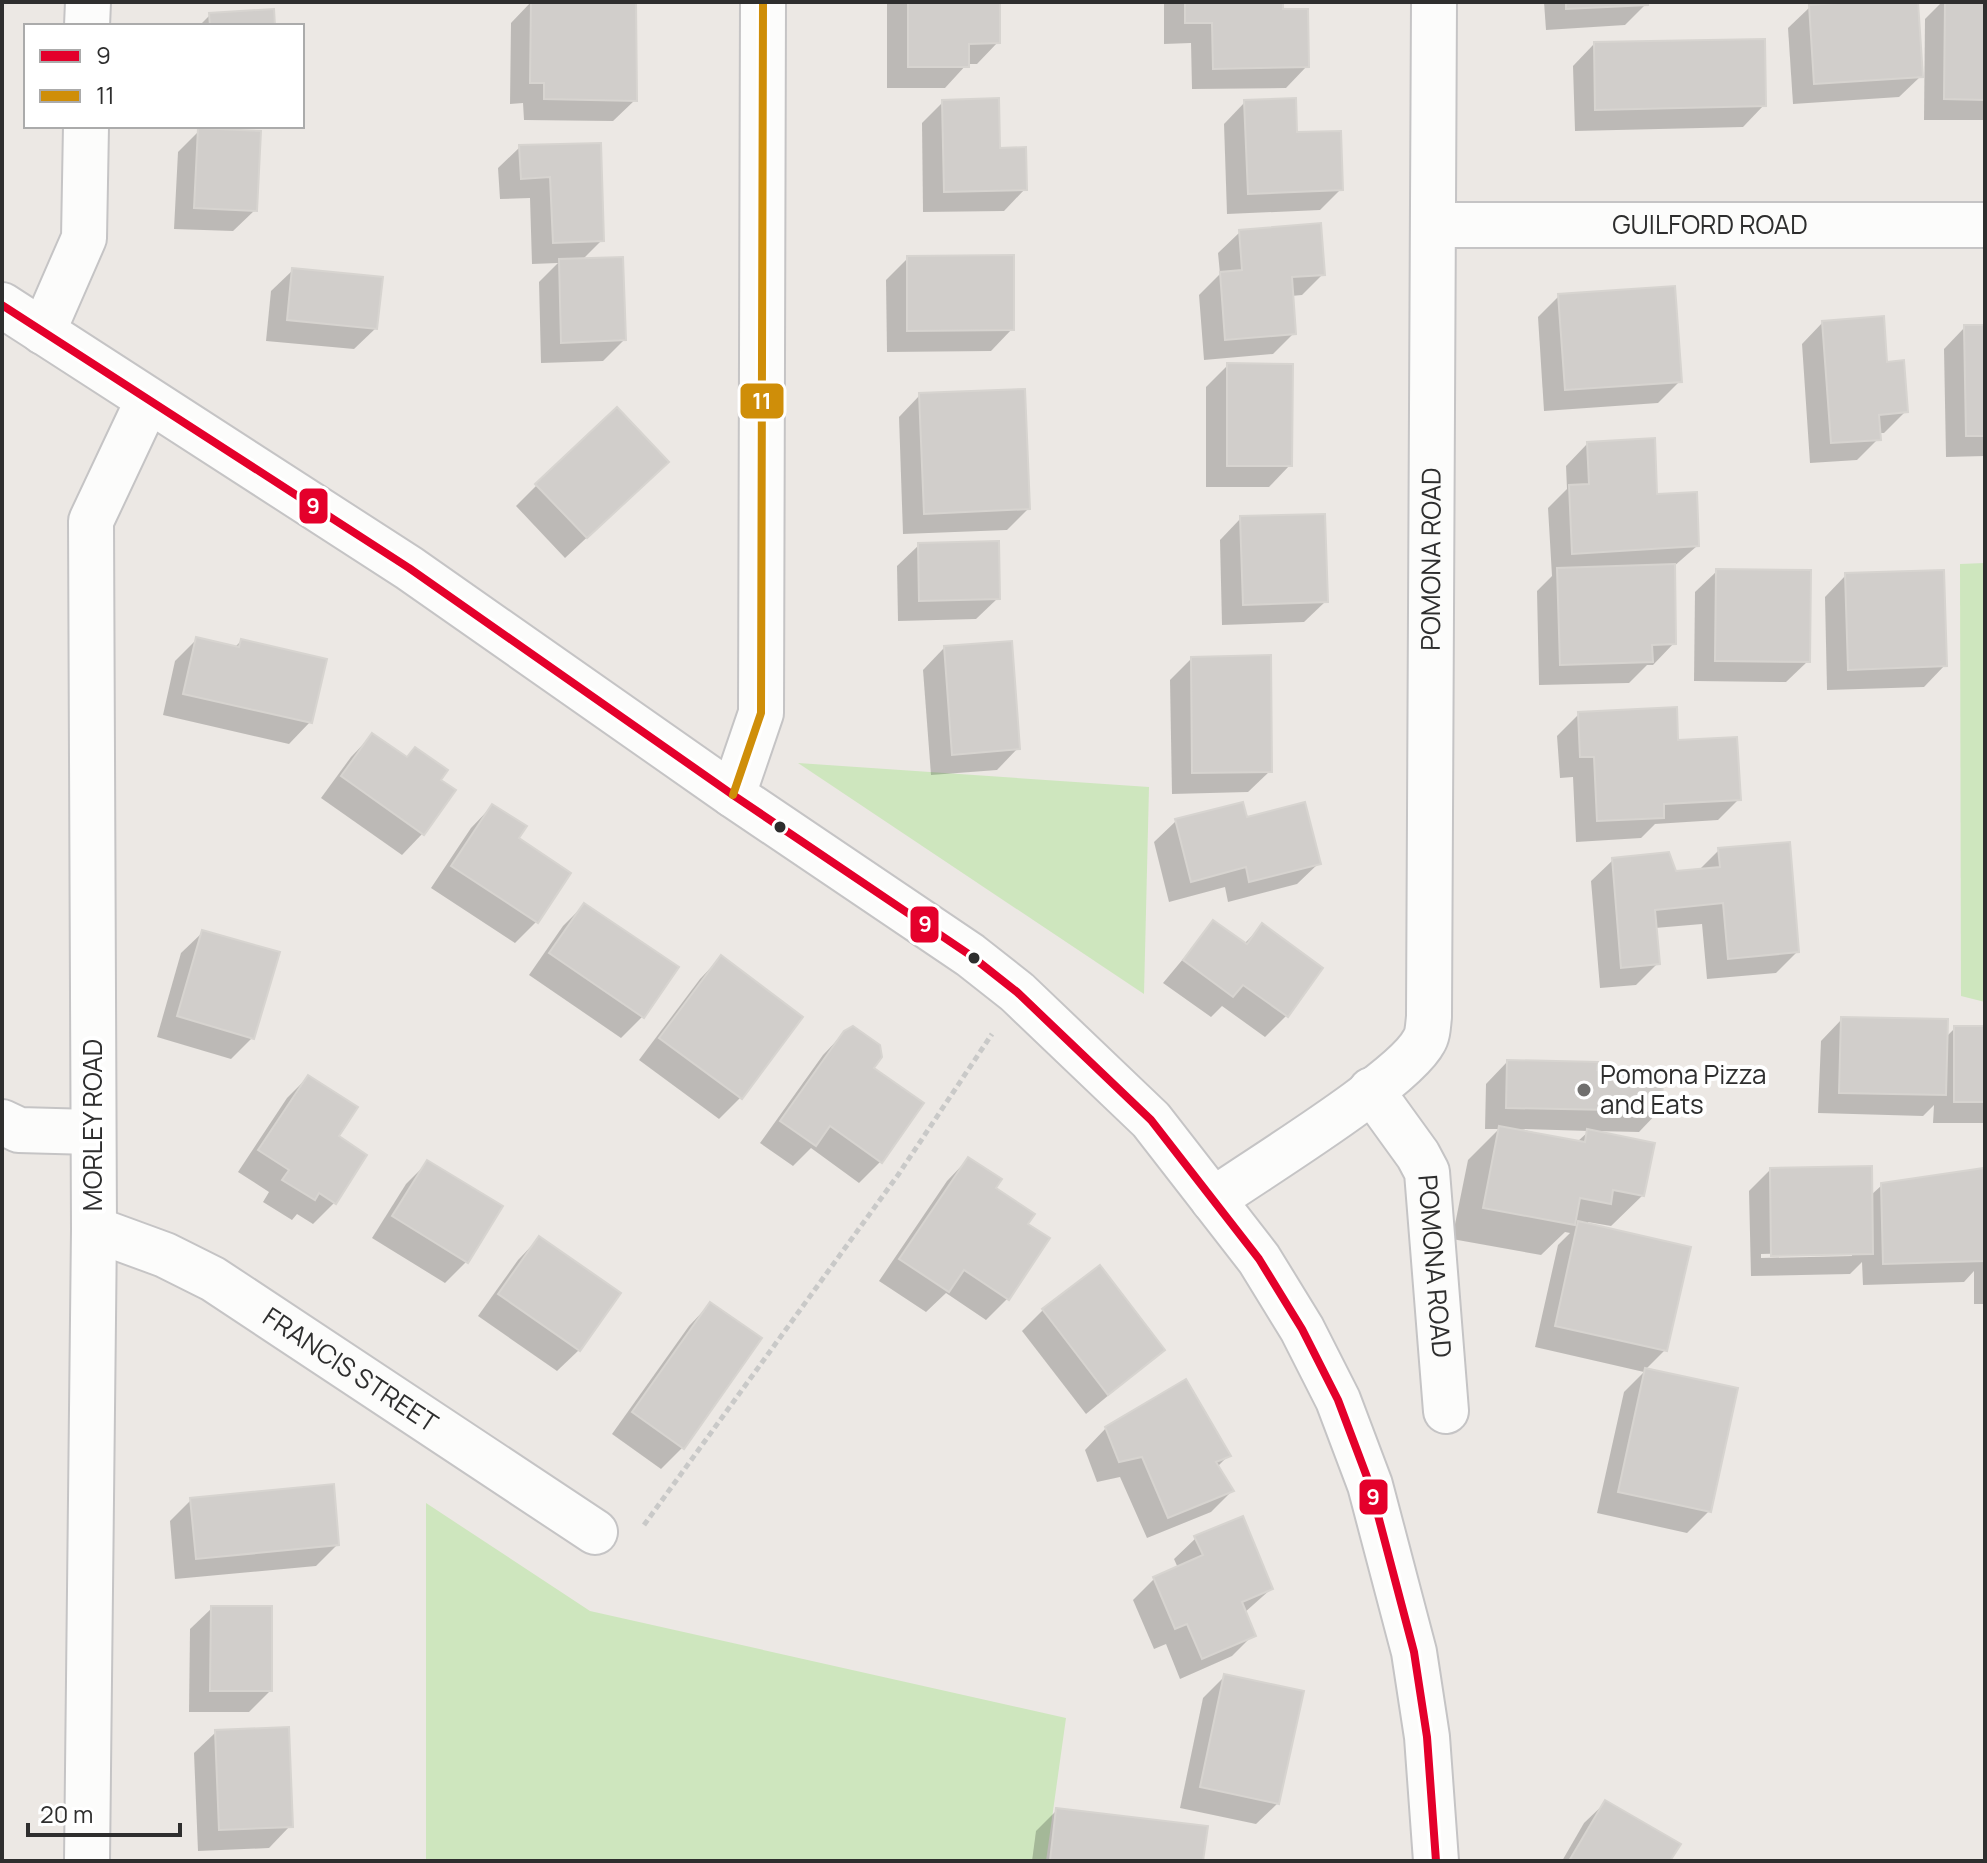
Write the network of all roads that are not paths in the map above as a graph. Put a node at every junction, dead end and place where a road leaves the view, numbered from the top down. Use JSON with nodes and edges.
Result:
{"nodes":[{"id":1,"x":88,"y":2,"type":"edge"},
{"id":2,"x":763,"y":2,"type":"edge"},
{"id":3,"x":1434,"y":2,"type":"edge"},
{"id":4,"x":87,"y":24,"type":"edge"},
{"id":5,"x":86,"y":128,"type":"edge"},
{"id":6,"x":1434,"y":225,"type":"junction"},
{"id":7,"x":1985,"y":225,"type":"edge"},
{"id":8,"x":2,"y":305,"type":"edge"},
{"id":9,"x":43,"y":332,"type":"junction"},
{"id":10,"x":147,"y":402,"type":"junction"},
{"id":11,"x":733,"y":795,"type":"junction"},
{"id":12,"x":1371,"y":1090,"type":"junction"},
{"id":13,"x":2,"y":1122,"type":"edge"},
{"id":14,"x":92,"y":1132,"type":"junction"},
{"id":15,"x":1213,"y":1200,"type":"junction"},
{"id":16,"x":94,"y":1229,"type":"junction"},
{"id":17,"x":1446,"y":1411,"type":"dead end"},
{"id":18,"x":595,"y":1532,"type":"road end"},
{"id":19,"x":87,"y":1861,"type":"edge"},
{"id":20,"x":1436,"y":1861,"type":"edge"}],
"edges":[{"from":1,"to":4,"type":"street"},
{"from":2,"to":11,"type":"street"},
{"from":3,"to":6,"type":"street","name":"POMONA ROAD"},
{"from":5,"to":9,"type":"street"},
{"from":6,"to":7,"type":"street","name":"GUILFORD ROAD"},
{"from":6,"to":12,"type":"street","name":"POMONA ROAD"},
{"from":8,"to":9,"type":"street"},
{"from":9,"to":10,"type":"street"},
{"from":10,"to":11,"type":"street"},
{"from":10,"to":14,"type":"street","name":"MORLEY ROAD"},
{"from":11,"to":15,"type":"street"},
{"from":12,"to":15,"type":"street","name":"POMONA ROAD"},
{"from":12,"to":17,"type":"street","name":"POMONA ROAD"},
{"from":13,"to":14,"type":"street"},
{"from":14,"to":16,"type":"street","name":"MORLEY ROAD"},
{"from":15,"to":20,"type":"street"},
{"from":16,"to":18,"type":"street","name":"FRANCIS STREET"},
{"from":16,"to":19,"type":"street","name":"MORLEY ROAD"}]}
